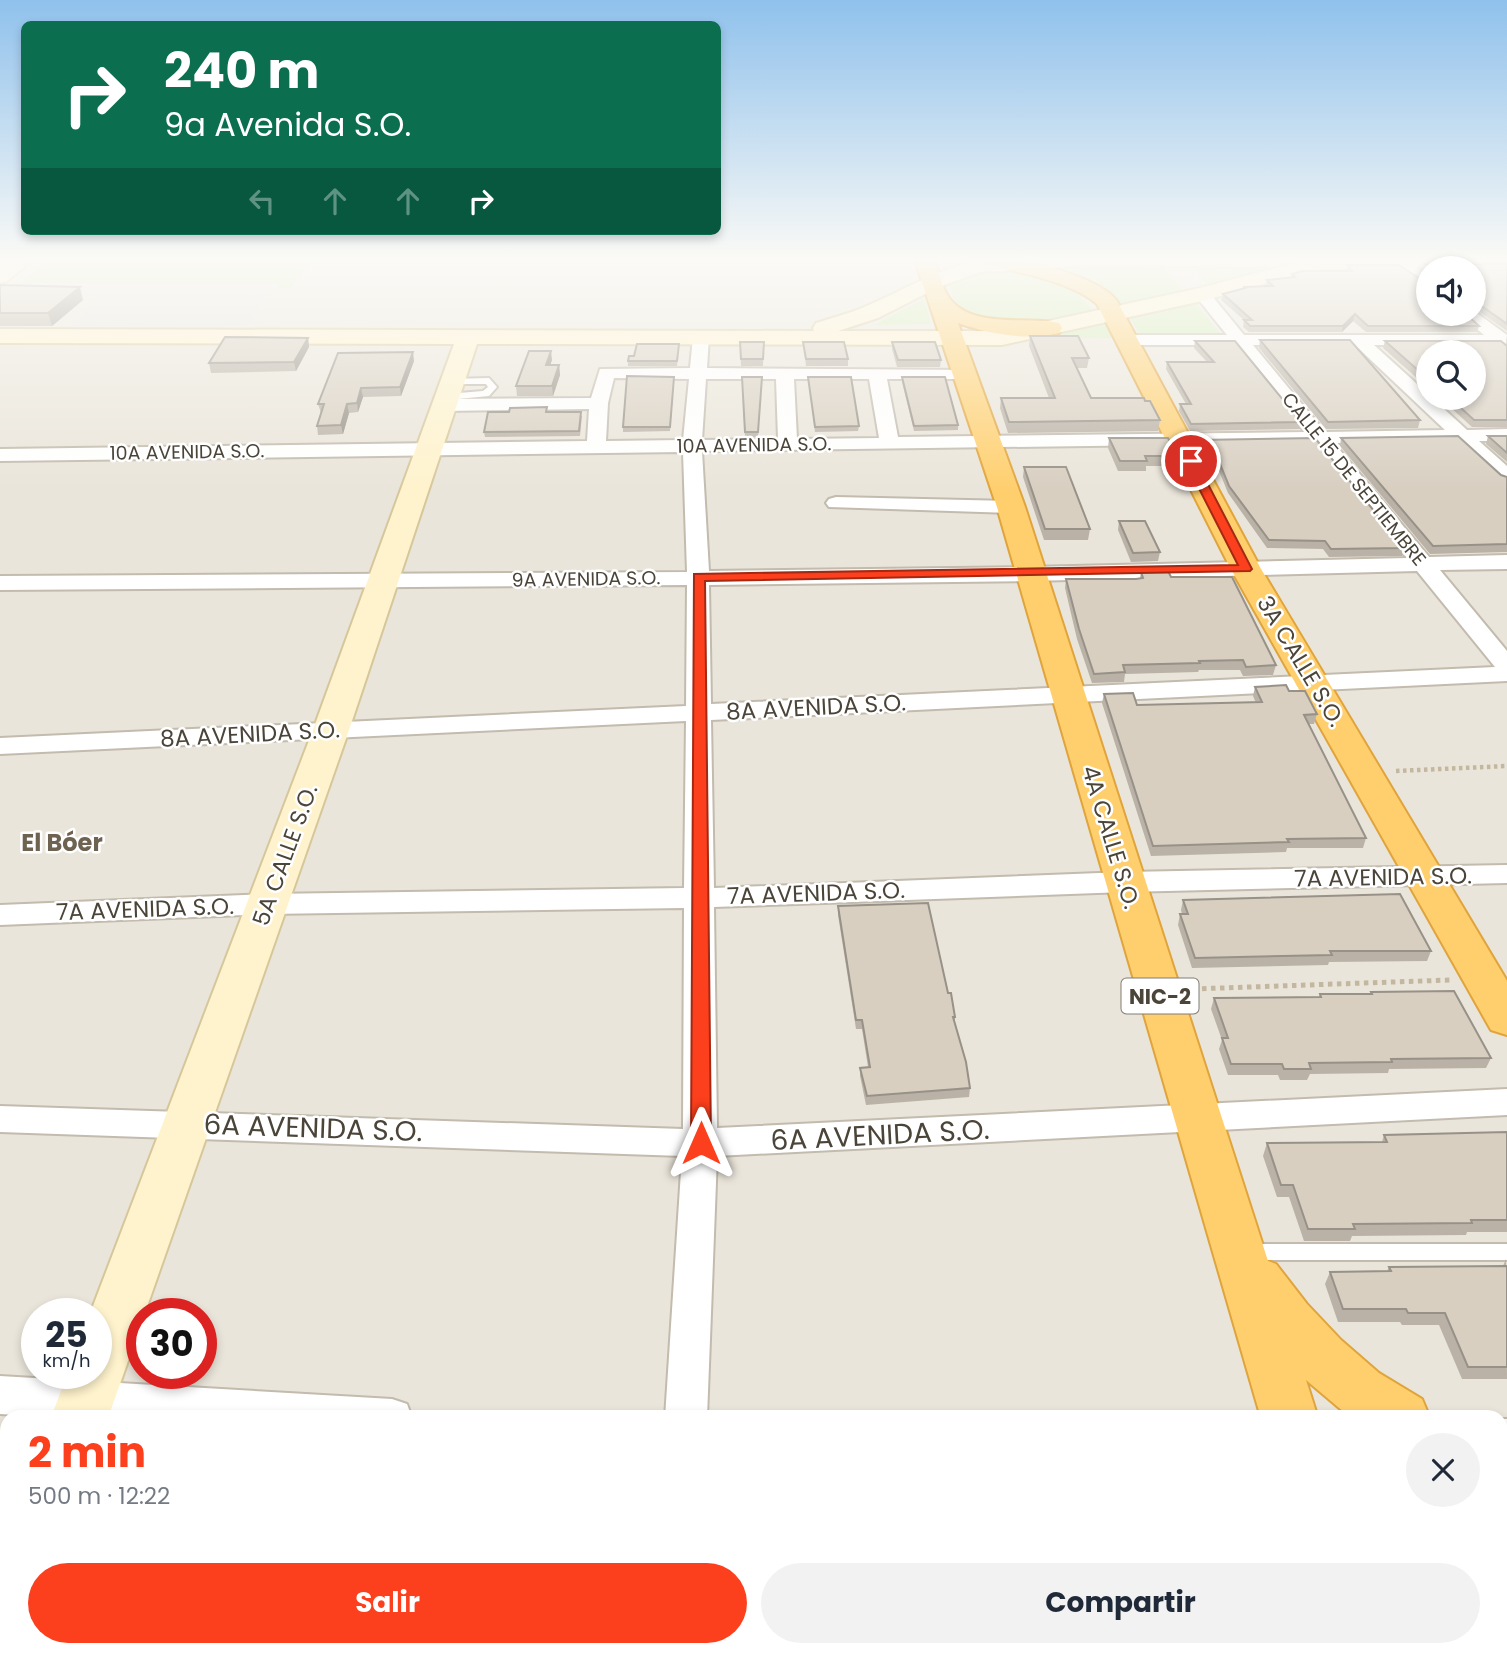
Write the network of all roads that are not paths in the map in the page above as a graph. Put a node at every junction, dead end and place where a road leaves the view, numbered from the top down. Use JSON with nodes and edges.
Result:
{"nodes":[{"id":1,"x":753,"y":335,"type":"edge"},
{"id":2,"x":1015,"y":335,"type":"edge"},
{"id":3,"x":1125,"y":335,"type":"edge"},
{"id":4,"x":1236,"y":335,"type":"edge"},
{"id":5,"x":0,"y":336,"type":"edge"},
{"id":6,"x":468,"y":337,"type":"junction"},
{"id":7,"x":701,"y":337,"type":"junction"},
{"id":8,"x":735,"y":337,"type":"junction"},
{"id":9,"x":952,"y":338,"type":"junction"},
{"id":10,"x":1128,"y":340,"type":"junction"},
{"id":11,"x":1240,"y":340,"type":"junction"},
{"id":12,"x":1359,"y":340,"type":"junction"},
{"id":13,"x":1505,"y":342,"type":"edge"},
{"id":14,"x":699,"y":373,"type":"junction"},
{"id":15,"x":785,"y":374,"type":"junction"},
{"id":16,"x":877,"y":374,"type":"junction"},
{"id":17,"x":965,"y":374,"type":"junction"},
{"id":18,"x":448,"y":394,"type":"junction"},
{"id":19,"x":599,"y":403,"type":"junction"},
{"id":20,"x":1507,"y":435,"type":"edge"},
{"id":21,"x":1463,"y":436,"type":"junction"},
{"id":22,"x":1321,"y":439,"type":"junction"},
{"id":23,"x":1180,"y":440,"type":"junction"},
{"id":24,"x":989,"y":441,"type":"junction"},
{"id":25,"x":889,"y":443,"type":"junction"},
{"id":26,"x":788,"y":444,"type":"junction"},
{"id":27,"x":596,"y":446,"type":"junction"},
{"id":28,"x":692,"y":446,"type":"junction"},
{"id":29,"x":430,"y":448,"type":"junction"},
{"id":30,"x":0,"y":455,"type":"edge"},
{"id":31,"x":1507,"y":477,"type":"edge"},
{"id":32,"x":836,"y":503,"type":"dead end"},
{"id":33,"x":1011,"y":507,"type":"junction"},
{"id":34,"x":1507,"y":562,"type":"edge"},
{"id":35,"x":1423,"y":564,"type":"junction"},
{"id":36,"x":1246,"y":569,"type":"junction"},
{"id":37,"x":1031,"y":574,"type":"junction"},
{"id":38,"x":698,"y":577,"type":"junction"},
{"id":39,"x":383,"y":582,"type":"junction"},
{"id":40,"x":0,"y":583,"type":"edge"},
{"id":41,"x":1507,"y":666,"type":"edge"},
{"id":42,"x":1507,"y":674,"type":"edge"},
{"id":43,"x":1314,"y":682,"type":"junction"},
{"id":44,"x":1068,"y":694,"type":"junction"},
{"id":45,"x":697,"y":712,"type":"junction"},
{"id":46,"x":331,"y":730,"type":"junction"},
{"id":47,"x":0,"y":746,"type":"edge"},
{"id":48,"x":1507,"y":874,"type":"edge"},
{"id":49,"x":1426,"y":876,"type":"junction"},
{"id":50,"x":1125,"y":882,"type":"junction"},
{"id":51,"x":699,"y":898,"type":"junction"},
{"id":52,"x":267,"y":904,"type":"junction"},
{"id":53,"x":0,"y":915,"type":"edge"},
{"id":54,"x":1507,"y":1019,"type":"edge"},
{"id":55,"x":1507,"y":1102,"type":"edge"},
{"id":56,"x":0,"y":1119,"type":"edge"},
{"id":57,"x":1198,"y":1120,"type":"junction"},
{"id":58,"x":186,"y":1124,"type":"junction"},
{"id":59,"x":701,"y":1143,"type":"junction"},
{"id":60,"x":1238,"y":1252,"type":"junction"},
{"id":61,"x":1507,"y":1252,"type":"edge"},
{"id":62,"x":89,"y":1391,"type":"edge"},
{"id":63,"x":0,"y":1395,"type":"edge"},
{"id":64,"x":302,"y":1410,"type":"edge"},
{"id":65,"x":686,"y":1410,"type":"edge"},
{"id":66,"x":1287,"y":1410,"type":"edge"},
{"id":67,"x":1390,"y":1410,"type":"edge"}],
"edges":[{"from":1,"to":8,"type":"main road"},
{"from":2,"to":9,"type":"main road"},
{"from":3,"to":10,"type":"highway","name":"3A CALLE S.O."},
{"from":4,"to":11,"type":"street","name":"CALLE 15 DE SEPTIEMBRE"},
{"from":5,"to":6,"type":"main road"},
{"from":6,"to":7,"type":"main road"},
{"from":6,"to":18,"type":"main road","name":"5A CALLE S.O."},
{"from":7,"to":8,"type":"main road"},
{"from":7,"to":14,"type":"street"},
{"from":8,"to":9,"type":"main road"},
{"from":9,"to":17,"type":"highway","name":"4A CALLE S.O.","number":"NIC-2"},
{"from":10,"to":11,"type":"street"},
{"from":10,"to":23,"type":"highway","name":"3A CALLE S.O."},
{"from":11,"to":12,"type":"street"},
{"from":11,"to":22,"type":"street","name":"CALLE 15 DE SEPTIEMBRE"},
{"from":12,"to":13,"type":"street"},
{"from":12,"to":21,"type":"street"},
{"from":14,"to":15,"type":"street"},
{"from":14,"to":19,"type":"street"},
{"from":14,"to":28,"type":"street"},
{"from":15,"to":16,"type":"street"},
{"from":15,"to":26,"type":"street"},
{"from":16,"to":17,"type":"street"},
{"from":16,"to":25,"type":"street"},
{"from":17,"to":24,"type":"highway","name":"4A CALLE S.O.","number":"NIC-2"},
{"from":18,"to":19,"type":"street"},
{"from":18,"to":29,"type":"main road","name":"5A CALLE S.O."},
{"from":19,"to":27,"type":"street"},
{"from":20,"to":21,"type":"street","name":"10A AVENIDA S.O."},
{"from":21,"to":22,"type":"street","name":"10A AVENIDA S.O."},
{"from":21,"to":31,"type":"street"},
{"from":22,"to":23,"type":"street","name":"10A AVENIDA S.O."},
{"from":22,"to":35,"type":"street","name":"CALLE 15 DE SEPTIEMBRE"},
{"from":23,"to":24,"type":"street","name":"10A AVENIDA S.O."},
{"from":23,"to":36,"type":"highway","name":"3A CALLE S.O."},
{"from":24,"to":25,"type":"street","name":"10A AVENIDA S.O."},
{"from":24,"to":33,"type":"highway","name":"4A CALLE S.O.","number":"NIC-2"},
{"from":25,"to":26,"type":"street","name":"10A AVENIDA S.O."},
{"from":26,"to":28,"type":"street","name":"10A AVENIDA S.O."},
{"from":27,"to":28,"type":"street","name":"10A AVENIDA S.O."},
{"from":27,"to":29,"type":"street","name":"10A AVENIDA S.O."},
{"from":28,"to":38,"type":"street"},
{"from":29,"to":30,"type":"street","name":"10A AVENIDA S.O."},
{"from":29,"to":39,"type":"main road","name":"5A CALLE S.O."},
{"from":32,"to":33,"type":"street"},
{"from":33,"to":37,"type":"highway","name":"4A CALLE S.O.","number":"NIC-2"},
{"from":34,"to":35,"type":"street","name":"9A AVENIDA S.O."},
{"from":35,"to":36,"type":"street","name":"9A AVENIDA S.O."},
{"from":35,"to":41,"type":"street","name":"CALLE 15 DE SEPTIEMBRE"},
{"from":36,"to":37,"type":"street","name":"9A AVENIDA S.O."},
{"from":36,"to":43,"type":"highway","name":"3A CALLE S.O."},
{"from":37,"to":38,"type":"street","name":"9A AVENIDA S.O."},
{"from":37,"to":44,"type":"highway","name":"4A CALLE S.O.","number":"NIC-2"},
{"from":38,"to":39,"type":"street","name":"9A AVENIDA S.O."},
{"from":38,"to":45,"type":"street"},
{"from":39,"to":40,"type":"street","name":"9A AVENIDA S.O."},
{"from":39,"to":46,"type":"main road","name":"5A CALLE S.O."},
{"from":42,"to":43,"type":"street","name":"8A AVENIDA S.O."},
{"from":43,"to":44,"type":"street","name":"8A AVENIDA S.O."},
{"from":43,"to":49,"type":"highway","name":"3A CALLE S.O."},
{"from":44,"to":45,"type":"street","name":"8A AVENIDA S.O."},
{"from":44,"to":50,"type":"highway","name":"4A CALLE S.O.","number":"NIC-2"},
{"from":45,"to":46,"type":"street","name":"8A AVENIDA S.O."},
{"from":45,"to":51,"type":"street"},
{"from":46,"to":47,"type":"street","name":"8A AVENIDA S.O."},
{"from":46,"to":52,"type":"main road","name":"5A CALLE S.O."},
{"from":48,"to":49,"type":"street","name":"7A AVENIDA S.O."},
{"from":49,"to":50,"type":"street","name":"7A AVENIDA S.O."},
{"from":49,"to":54,"type":"highway","name":"3A CALLE S.O."},
{"from":50,"to":51,"type":"street","name":"7A AVENIDA S.O."},
{"from":50,"to":57,"type":"highway","name":"4A CALLE S.O.","number":"NIC-2"},
{"from":51,"to":52,"type":"street","name":"7A AVENIDA S.O."},
{"from":51,"to":59,"type":"street"},
{"from":52,"to":53,"type":"street","name":"7A AVENIDA S.O."},
{"from":52,"to":58,"type":"main road","name":"5A CALLE S.O."},
{"from":55,"to":57,"type":"street","name":"6A AVENIDA S.O."},
{"from":56,"to":58,"type":"street","name":"6A AVENIDA S.O."},
{"from":57,"to":59,"type":"street","name":"6A AVENIDA S.O."},
{"from":57,"to":60,"type":"highway","name":"4A CALLE S.O.","number":"NIC-2"},
{"from":58,"to":59,"type":"street","name":"6A AVENIDA S.O."},
{"from":58,"to":62,"type":"main road","name":"5A CALLE S.O."},
{"from":59,"to":65,"type":"street"},
{"from":60,"to":61,"type":"lane"},
{"from":60,"to":66,"type":"highway","name":"4A CALLE S.O.","number":"NIC-2"},
{"from":60,"to":67,"type":"highway"},
{"from":62,"to":63,"type":"street"},
{"from":62,"to":64,"type":"street"}]}
